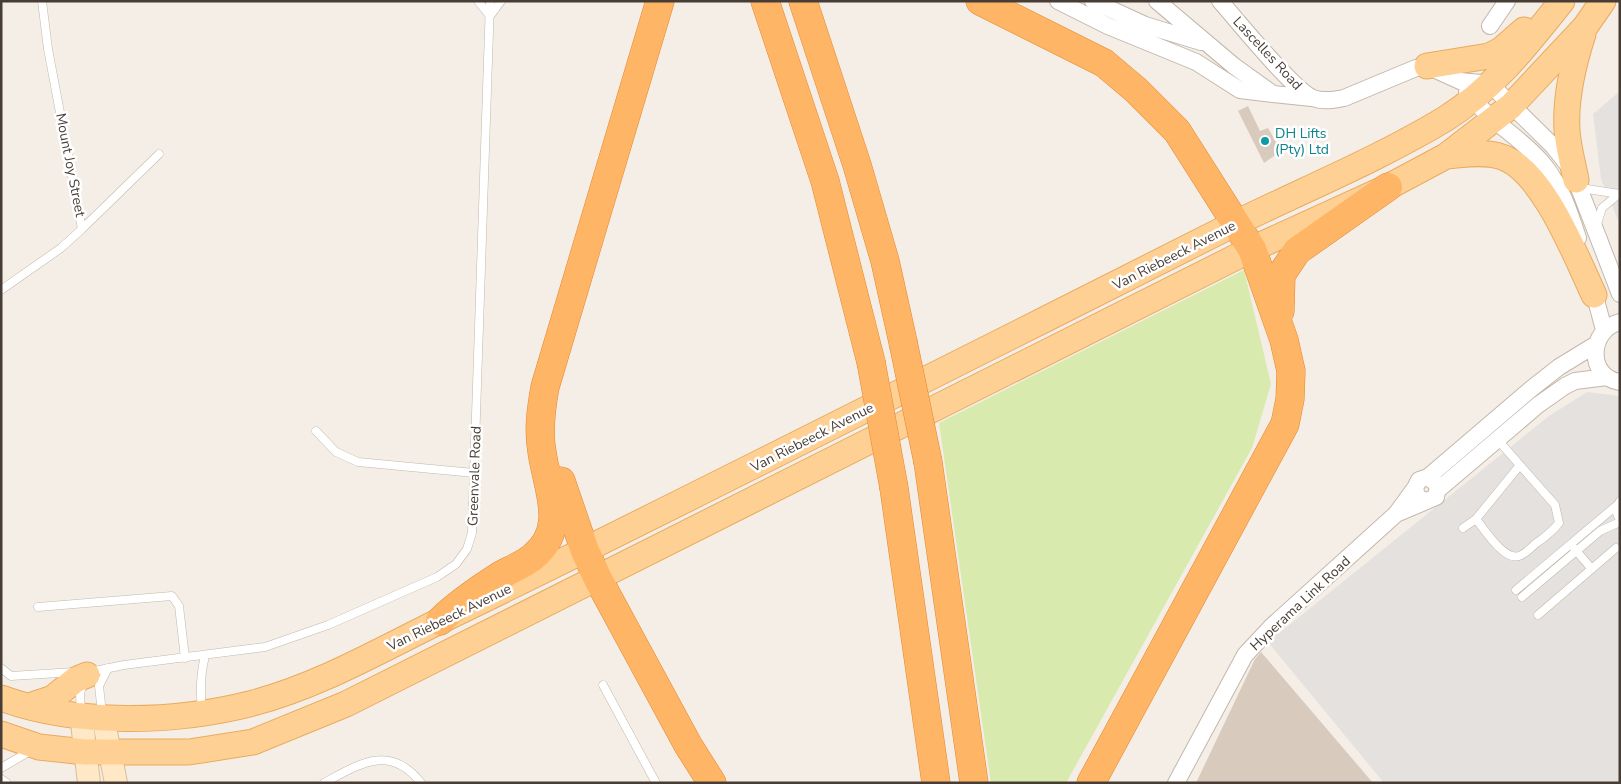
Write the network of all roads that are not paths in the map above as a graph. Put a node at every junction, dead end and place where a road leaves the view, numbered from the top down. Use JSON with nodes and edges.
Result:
{"nodes":[{"id":1,"x":42,"y":1,"type":"edge"},
{"id":2,"x":478,"y":1,"type":"edge"},
{"id":3,"x":490,"y":1,"type":"edge"},
{"id":4,"x":501,"y":1,"type":"edge"},
{"id":5,"x":660,"y":1,"type":"edge"},
{"id":6,"x":765,"y":1,"type":"edge"},
{"id":7,"x":803,"y":1,"type":"edge"},
{"id":8,"x":980,"y":1,"type":"edge"},
{"id":9,"x":1058,"y":1,"type":"edge"},
{"id":10,"x":1093,"y":1,"type":"edge"},
{"id":11,"x":1158,"y":1,"type":"edge"},
{"id":12,"x":1507,"y":1,"type":"edge"},
{"id":13,"x":1558,"y":1,"type":"edge"},
{"id":14,"x":1562,"y":1,"type":"edge"},
{"id":15,"x":1603,"y":1,"type":"edge"},
{"id":16,"x":1225,"y":3,"type":"edge"},
{"id":17,"x":490,"y":16,"type":"junction"},
{"id":18,"x":1490,"y":26,"type":"dead end"},
{"id":19,"x":1585,"y":27,"type":"junction"},
{"id":20,"x":1208,"y":44,"type":"junction"},
{"id":21,"x":1427,"y":66,"type":"junction"},
{"id":22,"x":1474,"y":88,"type":"junction"},
{"id":23,"x":1273,"y":94,"type":"junction"},
{"id":24,"x":1314,"y":98,"type":"junction"},
{"id":25,"x":1502,"y":114,"type":"junction"},
{"id":26,"x":159,"y":154,"type":"dead end"},
{"id":27,"x":1446,"y":156,"type":"junction"},
{"id":28,"x":1577,"y":183,"type":"junction"},
{"id":29,"x":1388,"y":186,"type":"junction"},
{"id":30,"x":1619,"y":193,"type":"edge"},
{"id":31,"x":1237,"y":223,"type":"junction"},
{"id":32,"x":82,"y":229,"type":"junction"},
{"id":33,"x":1595,"y":231,"type":"junction"},
{"id":34,"x":1252,"y":249,"type":"junction"},
{"id":35,"x":1,"y":290,"type":"edge"},
{"id":36,"x":1620,"y":294,"type":"edge"},
{"id":37,"x":1594,"y":295,"type":"junction"},
{"id":38,"x":1620,"y":322,"type":"edge"},
{"id":39,"x":1604,"y":330,"type":"junction"},
{"id":40,"x":1284,"y":340,"type":"junction"},
{"id":41,"x":1595,"y":345,"type":"junction"},
{"id":42,"x":1613,"y":380,"type":"edge"},
{"id":43,"x":542,"y":406,"type":"junction"},
{"id":44,"x":316,"y":431,"type":"dead end"},
{"id":45,"x":1497,"y":439,"type":"junction"},
{"id":46,"x":1520,"y":465,"type":"junction"},
{"id":47,"x":474,"y":473,"type":"junction"},
{"id":48,"x":1433,"y":483,"type":"junction"},
{"id":49,"x":1414,"y":488,"type":"junction"},
{"id":50,"x":1425,"y":501,"type":"junction"},
{"id":51,"x":1618,"y":504,"type":"edge"},
{"id":52,"x":1396,"y":514,"type":"junction"},
{"id":53,"x":1476,"y":519,"type":"junction"},
{"id":54,"x":1620,"y":521,"type":"edge"},
{"id":55,"x":1463,"y":528,"type":"dead end"},
{"id":56,"x":1573,"y":547,"type":"junction"},
{"id":57,"x":1616,"y":548,"type":"dead end"},
{"id":58,"x":585,"y":551,"type":"junction"},
{"id":59,"x":1591,"y":568,"type":"junction"},
{"id":60,"x":598,"y":579,"type":"junction"},
{"id":61,"x":1516,"y":590,"type":"dead end"},
{"id":62,"x":1522,"y":597,"type":"dead end"},
{"id":63,"x":38,"y":607,"type":"dead end"},
{"id":64,"x":1538,"y":615,"type":"dead end"},
{"id":65,"x":440,"y":621,"type":"junction"},
{"id":66,"x":205,"y":656,"type":"junction"},
{"id":67,"x":185,"y":658,"type":"junction"},
{"id":68,"x":1,"y":668,"type":"edge"},
{"id":69,"x":95,"y":672,"type":"junction"},
{"id":70,"x":603,"y":685,"type":"dead end"},
{"id":71,"x":1,"y":698,"type":"edge"},
{"id":72,"x":26,"y":707,"type":"junction"},
{"id":73,"x":203,"y":712,"type":"junction"},
{"id":74,"x":92,"y":716,"type":"junction"},
{"id":75,"x":3,"y":736,"type":"edge"},
{"id":76,"x":39,"y":747,"type":"junction"},
{"id":77,"x":85,"y":752,"type":"junction"},
{"id":78,"x":112,"y":754,"type":"junction"},
{"id":79,"x":1,"y":768,"type":"edge"},
{"id":80,"x":1,"y":779,"type":"edge"},
{"id":81,"x":7,"y":783,"type":"edge"},
{"id":82,"x":89,"y":783,"type":"edge"},
{"id":83,"x":116,"y":783,"type":"edge"},
{"id":84,"x":324,"y":783,"type":"edge"},
{"id":85,"x":421,"y":783,"type":"edge"},
{"id":86,"x":656,"y":783,"type":"edge"},
{"id":87,"x":712,"y":783,"type":"edge"},
{"id":88,"x":936,"y":783,"type":"edge"},
{"id":89,"x":974,"y":783,"type":"edge"},
{"id":90,"x":1092,"y":783,"type":"edge"},
{"id":91,"x":1176,"y":783,"type":"edge"}],
"edges":[{"from":1,"to":32,"type":"lane","name":"Mount Joy Street"},
{"from":2,"to":17,"type":"lane"},
{"from":3,"to":17,"type":"lane","name":"Greenvale Road"},
{"from":4,"to":17,"type":"lane"},
{"from":5,"to":43,"type":"highway"},
{"from":6,"to":88,"type":"highway","bridge":true},
{"from":7,"to":89,"type":"highway","bridge":true},
{"from":8,"to":31,"type":"highway"},
{"from":9,"to":23,"type":"street"},
{"from":10,"to":20,"type":"street"},
{"from":11,"to":20,"type":"street"},
{"from":12,"to":18,"type":"street"},
{"from":13,"to":21,"type":"main road"},
{"from":14,"to":22,"type":"main road","name":"Van Riebeeck Avenue"},
{"from":15,"to":19,"type":"main road"},
{"from":16,"to":24,"type":"street","name":"Lascelles Road"},
{"from":17,"to":47,"type":"lane","name":"Greenvale Road"},
{"from":19,"to":25,"type":"main road"},
{"from":19,"to":28,"type":"main road"},
{"from":20,"to":23,"type":"street"},
{"from":21,"to":22,"type":"street"},
{"from":21,"to":24,"type":"street","name":"Lascelles Road"},
{"from":22,"to":25,"type":"street"},
{"from":22,"to":25,"type":"street"},
{"from":22,"to":31,"type":"main road","name":"Van Riebeeck Avenue"},
{"from":23,"to":24,"type":"street"},
{"from":25,"to":27,"type":"main road"},
{"from":25,"to":28,"type":"street"},
{"from":25,"to":37,"type":"street"},
{"from":26,"to":32,"type":"lane"},
{"from":27,"to":29,"type":"main road"},
{"from":27,"to":37,"type":"main road"},
{"from":28,"to":30,"type":"lane"},
{"from":28,"to":33,"type":"street"},
{"from":29,"to":34,"type":"main road"},
{"from":29,"to":40,"type":"highway"},
{"from":30,"to":33,"type":"lane"},
{"from":31,"to":34,"type":"highway"},
{"from":31,"to":58,"type":"main road","name":"Van Riebeeck Avenue"},
{"from":32,"to":35,"type":"lane","name":"Mount Joy Street"},
{"from":33,"to":36,"type":"street"},
{"from":34,"to":40,"type":"highway"},
{"from":34,"to":60,"type":"main road"},
{"from":37,"to":39,"type":"street"},
{"from":38,"to":39,"type":"street"},
{"from":39,"to":41,"type":"street"},
{"from":40,"to":90,"type":"highway"},
{"from":41,"to":42,"type":"street"},
{"from":41,"to":48,"type":"street"},
{"from":42,"to":45,"type":"street"},
{"from":43,"to":58,"type":"highway"},
{"from":43,"to":65,"type":"highway"},
{"from":44,"to":47,"type":"lane"},
{"from":45,"to":46,"type":"lane"},
{"from":45,"to":48,"type":"street"},
{"from":46,"to":53,"type":"lane"},
{"from":46,"to":53,"type":"lane"},
{"from":47,"to":66,"type":"lane","name":"Greenvale Road"},
{"from":48,"to":49,"type":"street"},
{"from":48,"to":50,"type":"street"},
{"from":49,"to":50,"type":"street"},
{"from":49,"to":52,"type":"street","name":"Hyperama Link Road"},
{"from":50,"to":52,"type":"street","name":"Hyperama Link Road"},
{"from":51,"to":54,"type":"lane"},
{"from":51,"to":56,"type":"lane"},
{"from":52,"to":91,"type":"street","name":"Hyperama Link Road"},
{"from":53,"to":55,"type":"lane"},
{"from":54,"to":56,"type":"lane"},
{"from":56,"to":59,"type":"lane"},
{"from":56,"to":61,"type":"lane"},
{"from":56,"to":62,"type":"lane"},
{"from":57,"to":59,"type":"lane"},
{"from":58,"to":60,"type":"highway"},
{"from":58,"to":65,"type":"main road","name":"Van Riebeeck Avenue"},
{"from":59,"to":64,"type":"lane"},
{"from":60,"to":78,"type":"main road"},
{"from":60,"to":87,"type":"highway"},
{"from":63,"to":67,"type":"lane"},
{"from":65,"to":73,"type":"main road","name":"Van Riebeeck Avenue"},
{"from":66,"to":67,"type":"lane","name":"Greenvale Road"},
{"from":66,"to":73,"type":"lane"},
{"from":67,"to":69,"type":"lane","name":"Greenvale Road"},
{"from":68,"to":69,"type":"lane","name":"Greenvale Road"},
{"from":69,"to":72,"type":"main road"},
{"from":69,"to":74,"type":"lane"},
{"from":69,"to":74,"type":"lane"},
{"from":70,"to":86,"type":"lane"},
{"from":71,"to":72,"type":"main road","name":"Van Riebeeck Avenue"},
{"from":72,"to":74,"type":"main road","name":"Van Riebeeck Avenue"},
{"from":73,"to":74,"type":"main road","name":"Van Riebeeck Avenue"},
{"from":74,"to":77,"type":"main road"},
{"from":74,"to":78,"type":"main road"},
{"from":75,"to":76,"type":"main road"},
{"from":76,"to":77,"type":"main road"},
{"from":76,"to":79,"type":"lane"},
{"from":77,"to":78,"type":"main road"},
{"from":77,"to":82,"type":"main road"},
{"from":78,"to":83,"type":"main road"},
{"from":80,"to":81,"type":"lane"},
{"from":84,"to":85,"type":"lane"}]}
